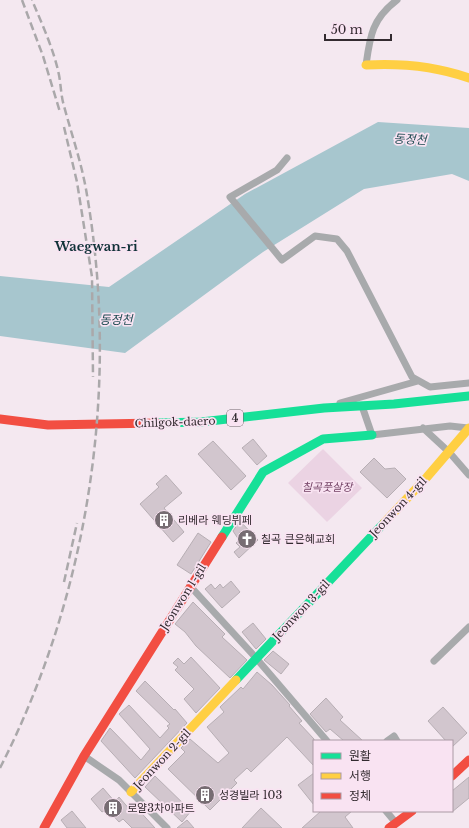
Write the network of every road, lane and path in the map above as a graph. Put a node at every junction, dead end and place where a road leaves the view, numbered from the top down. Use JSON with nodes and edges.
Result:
{"nodes":[{"id":1,"x":397,"y":0,"type":"edge"},
{"id":2,"x":366,"y":65,"type":"joint"},
{"id":3,"x":469,"y":78,"type":"edge"},
{"id":4,"x":287,"y":158,"type":"dead end"},
{"id":5,"x":418,"y":381,"type":"junction"},
{"id":6,"x":469,"y":383,"type":"edge"},
{"id":7,"x":469,"y":396,"type":"edge"},
{"id":8,"x":362,"y":406,"type":"junction"},
{"id":9,"x":324,"y":408,"type":"junction"},
{"id":10,"x":0,"y":419,"type":"edge"},
{"id":11,"x":423,"y":428,"type":"junction"},
{"id":12,"x":468,"y":428,"type":"edge"},
{"id":13,"x":372,"y":435,"type":"junction"},
{"id":14,"x":450,"y":452,"type":"junction"},
{"id":15,"x":469,"y":475,"type":"edge"},
{"id":16,"x":347,"y":562,"type":"joint"},
{"id":17,"x":190,"y":586,"type":"junction"},
{"id":18,"x":469,"y":627,"type":"edge"},
{"id":19,"x":256,"y":658,"type":"junction"},
{"id":20,"x":434,"y":661,"type":"dead end"},
{"id":21,"x":193,"y":726,"type":"joint"},
{"id":22,"x":325,"y":740,"type":"edge"},
{"id":23,"x":388,"y":740,"type":"edge"},
{"id":24,"x":397,"y":740,"type":"edge"},
{"id":25,"x":84,"y":756,"type":"junction"},
{"id":26,"x":469,"y":760,"type":"edge"},
{"id":27,"x":453,"y":775,"type":"edge"},
{"id":28,"x":131,"y":792,"type":"junction"},
{"id":29,"x":386,"y":812,"type":"edge"},
{"id":30,"x":411,"y":812,"type":"edge"},
{"id":31,"x":392,"y":825,"type":"edge"},
{"id":32,"x":47,"y":827,"type":"edge"},
{"id":33,"x":167,"y":828,"type":"edge"}],
"edges":[{"from":1,"to":2,"type":"street"},
{"from":2,"to":3,"type":"street"},
{"from":4,"to":5,"type":"street"},
{"from":5,"to":6,"type":"street"},
{"from":5,"to":9,"type":"street"},
{"from":7,"to":8,"type":"street","name":"Chilgok-daero","number":"4"},
{"from":8,"to":9,"type":"street","name":"Chilgok-daero","number":"4"},
{"from":8,"to":13,"type":"street"},
{"from":9,"to":10,"type":"street","name":"Chilgok-daero","number":"4"},
{"from":11,"to":12,"type":"street"},
{"from":11,"to":13,"type":"street"},
{"from":11,"to":14,"type":"street"},
{"from":12,"to":14,"type":"street","name":"Jeonwon 4-gil"},
{"from":13,"to":17,"type":"street","name":"Jeonwon 1-gil"},
{"from":14,"to":15,"type":"street"},
{"from":14,"to":16,"type":"street","name":"Jeonwon 4-gil"},
{"from":16,"to":19,"type":"street","name":"Jeonwon 3-gil"},
{"from":17,"to":19,"type":"street"},
{"from":17,"to":25,"type":"street","name":"Jeonwon 1-gil"},
{"from":18,"to":20,"type":"street"},
{"from":19,"to":21,"type":"street","name":"Jeonwon 3-gil"},
{"from":19,"to":22,"type":"street"},
{"from":21,"to":28,"type":"street","name":"Jeonwon 2-gil"},
{"from":23,"to":24,"type":"street"},
{"from":25,"to":28,"type":"street","name":"Jeonwon 2-gil"},
{"from":25,"to":32,"type":"street","name":"Jeonwon 1-gil"},
{"from":26,"to":27,"type":"street"},
{"from":28,"to":33,"type":"street","name":"Jeonwon 2-gil"},
{"from":29,"to":31,"type":"street"},
{"from":30,"to":31,"type":"street"}]}
